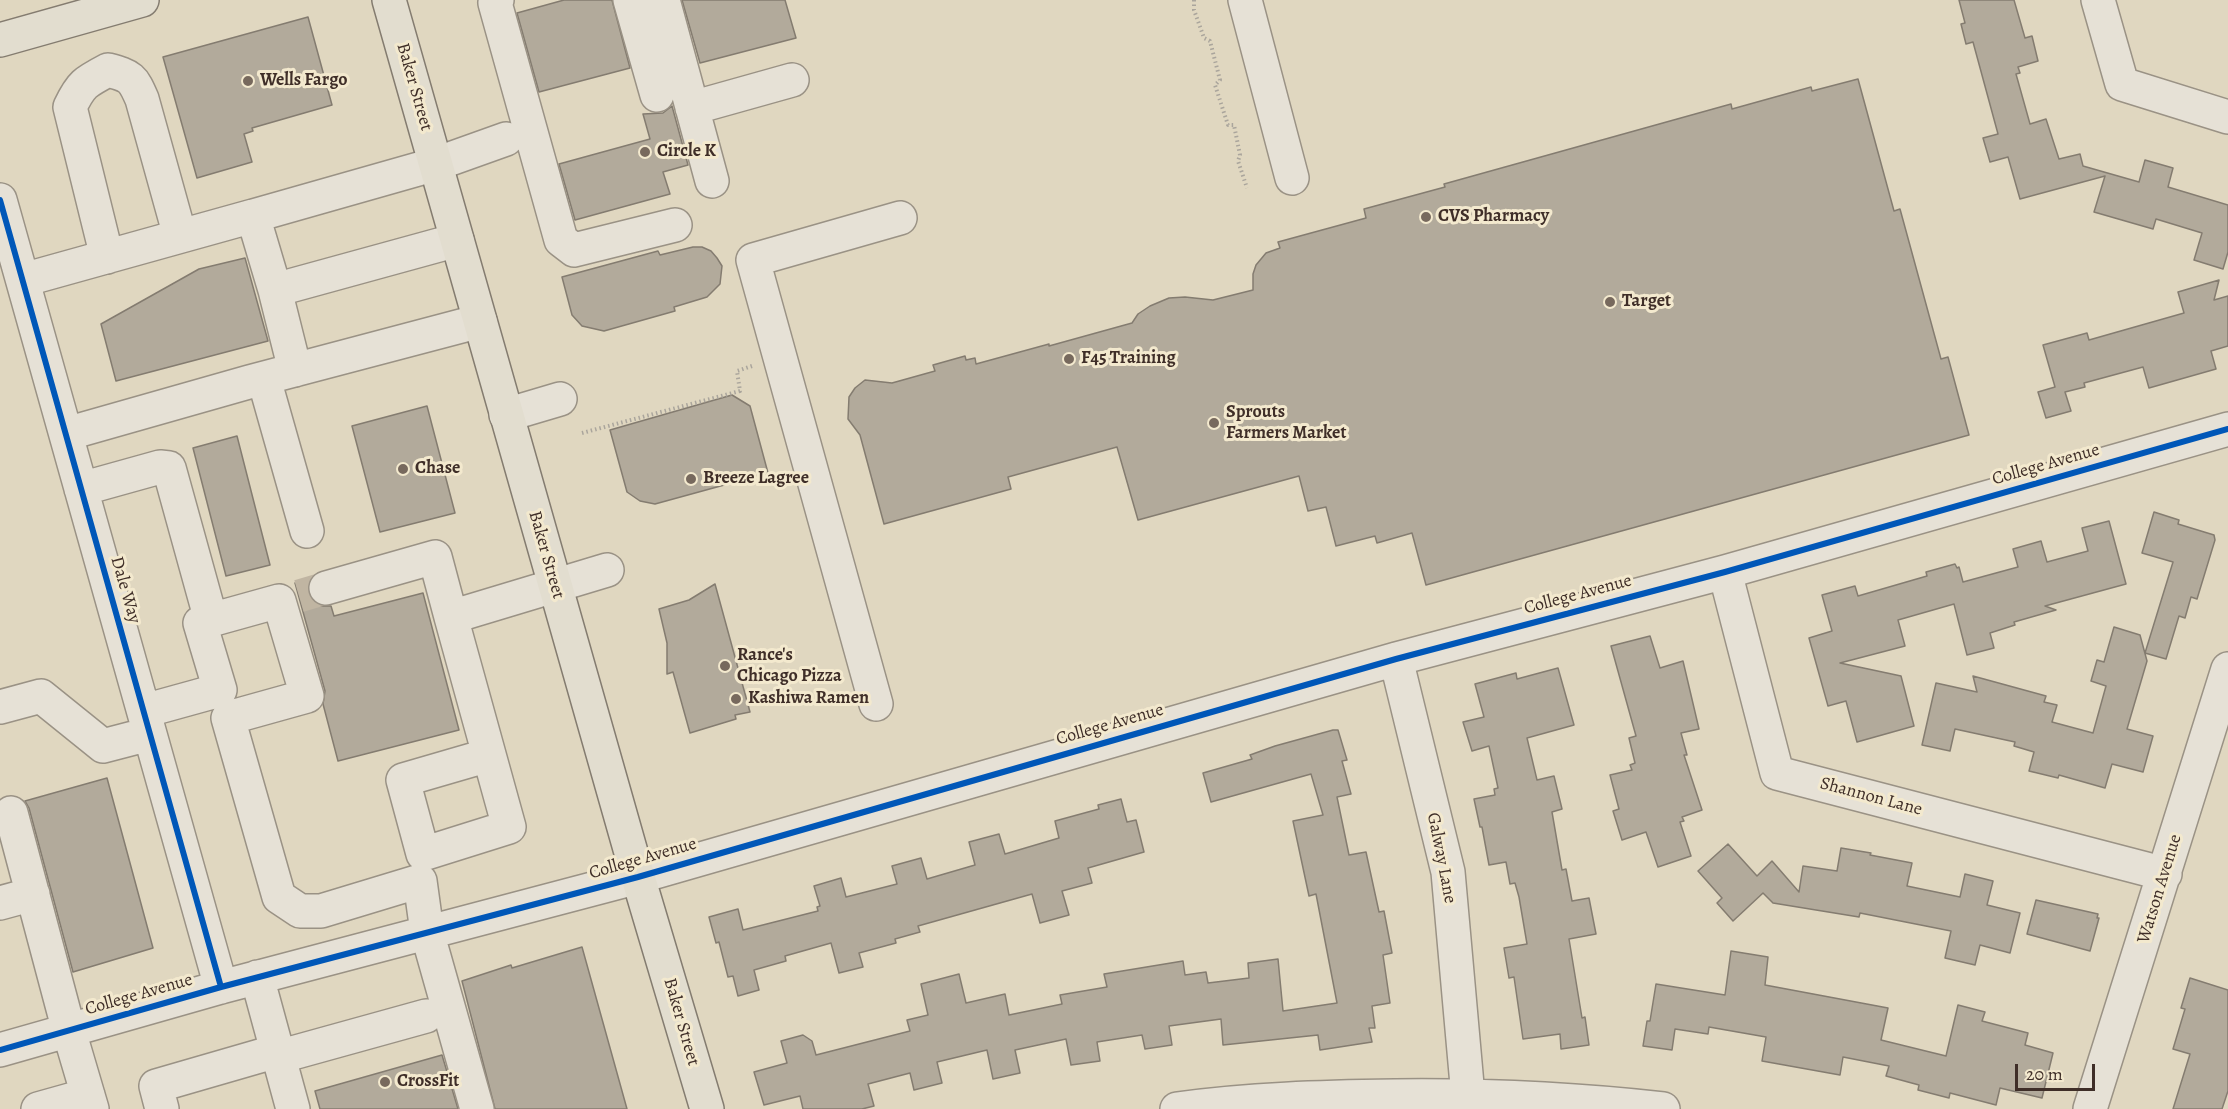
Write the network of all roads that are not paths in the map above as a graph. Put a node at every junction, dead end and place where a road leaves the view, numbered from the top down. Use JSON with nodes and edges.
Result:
{"nodes":[{"id":1,"x":142,"y":0,"type":"edge"},
{"id":2,"x":389,"y":0,"type":"edge"},
{"id":3,"x":497,"y":0,"type":"edge"},
{"id":4,"x":630,"y":0,"type":"edge"},
{"id":5,"x":663,"y":0,"type":"edge"},
{"id":6,"x":1245,"y":0,"type":"edge"},
{"id":7,"x":2098,"y":0,"type":"edge"},
{"id":8,"x":0,"y":40,"type":"edge"},
{"id":9,"x":792,"y":80,"type":"dead end"},
{"id":10,"x":657,"y":95,"type":"dead end"},
{"id":11,"x":692,"y":108,"type":"junction"},
{"id":12,"x":2228,"y":117,"type":"edge"},
{"id":13,"x":506,"y":139,"type":"dead end"},
{"id":14,"x":436,"y":164,"type":"junction"},
{"id":15,"x":1292,"y":178,"type":"dead end"},
{"id":16,"x":712,"y":181,"type":"dead end"},
{"id":17,"x":2,"y":216,"type":"edge"},
{"id":18,"x":253,"y":216,"type":"junction"},
{"id":19,"x":900,"y":218,"type":"dead end"},
{"id":20,"x":675,"y":225,"type":"dead end"},
{"id":21,"x":180,"y":236,"type":"junction"},
{"id":22,"x":457,"y":240,"type":"junction"},
{"id":23,"x":107,"y":257,"type":"junction"},
{"id":24,"x":22,"y":280,"type":"junction"},
{"id":25,"x":275,"y":290,"type":"junction"},
{"id":26,"x":480,"y":321,"type":"junction"},
{"id":27,"x":295,"y":370,"type":"junction"},
{"id":28,"x":264,"y":379,"type":"junction"},
{"id":29,"x":560,"y":399,"type":"dead end"},
{"id":30,"x":506,"y":414,"type":"junction"},
{"id":31,"x":2228,"y":429,"type":"edge"},
{"id":32,"x":66,"y":434,"type":"junction"},
{"id":33,"x":81,"y":489,"type":"junction"},
{"id":34,"x":307,"y":531,"type":"dead end"},
{"id":35,"x":607,"y":570,"type":"dead end"},
{"id":36,"x":1725,"y":572,"type":"junction"},
{"id":37,"x":555,"y":585,"type":"junction"},
{"id":38,"x":301,"y":595,"type":"junction"},
{"id":39,"x":451,"y":617,"type":"junction"},
{"id":40,"x":211,"y":620,"type":"junction"},
{"id":41,"x":1396,"y":659,"type":"junction"},
{"id":42,"x":2228,"y":669,"type":"edge"},
{"id":43,"x":224,"y":704,"type":"junction"},
{"id":44,"x":876,"y":704,"type":"dead end"},
{"id":45,"x":0,"y":707,"type":"edge"},
{"id":46,"x":147,"y":722,"type":"junction"},
{"id":47,"x":489,"y":755,"type":"dead end"},
{"id":48,"x":11,"y":813,"type":"dead end"},
{"id":49,"x":2165,"y":874,"type":"junction"},
{"id":50,"x":638,"y":876,"type":"junction"},
{"id":51,"x":33,"y":894,"type":"junction"},
{"id":52,"x":0,"y":903,"type":"edge"},
{"id":53,"x":427,"y":932,"type":"junction"},
{"id":54,"x":256,"y":977,"type":"junction"},
{"id":55,"x":220,"y":987,"type":"junction"},
{"id":56,"x":426,"y":1016,"type":"dead end"},
{"id":57,"x":69,"y":1031,"type":"junction"},
{"id":58,"x":0,"y":1050,"type":"edge"},
{"id":59,"x":278,"y":1054,"type":"junction"},
{"id":60,"x":1468,"y":1096,"type":"junction"},
{"id":61,"x":90,"y":1102,"type":"edge"},
{"id":62,"x":287,"y":1108,"type":"edge"},
{"id":63,"x":38,"y":1109,"type":"edge"},
{"id":64,"x":162,"y":1109,"type":"edge"},
{"id":65,"x":477,"y":1109,"type":"edge"},
{"id":66,"x":707,"y":1109,"type":"edge"},
{"id":67,"x":1177,"y":1109,"type":"edge"},
{"id":68,"x":1663,"y":1109,"type":"edge"},
{"id":69,"x":2090,"y":1109,"type":"edge"}],
"edges":[{"from":1,"to":8,"type":"main road"},
{"from":2,"to":14,"type":"main road","name":"Baker Street"},
{"from":3,"to":20,"type":"street"},
{"from":4,"to":10,"type":"street"},
{"from":5,"to":11,"type":"street"},
{"from":6,"to":15,"type":"street"},
{"from":7,"to":12,"type":"street"},
{"from":9,"to":11,"type":"street"},
{"from":11,"to":16,"type":"street"},
{"from":13,"to":14,"type":"street"},
{"from":14,"to":18,"type":"street"},
{"from":14,"to":22,"type":"main road","name":"Baker Street"},
{"from":17,"to":24,"type":"street","name":"Dale Way"},
{"from":18,"to":21,"type":"street"},
{"from":18,"to":25,"type":"street"},
{"from":19,"to":44,"type":"street"},
{"from":21,"to":23,"type":"street"},
{"from":21,"to":23,"type":"street"},
{"from":22,"to":25,"type":"street"},
{"from":22,"to":26,"type":"main road","name":"Baker Street"},
{"from":23,"to":24,"type":"street"},
{"from":24,"to":32,"type":"street","name":"Dale Way"},
{"from":25,"to":27,"type":"street"},
{"from":26,"to":27,"type":"street"},
{"from":26,"to":30,"type":"main road","name":"Baker Street"},
{"from":27,"to":28,"type":"street"},
{"from":28,"to":32,"type":"street"},
{"from":28,"to":34,"type":"street"},
{"from":29,"to":30,"type":"street"},
{"from":30,"to":37,"type":"main road","name":"Baker Street"},
{"from":31,"to":36,"type":"street","name":"College Avenue"},
{"from":32,"to":33,"type":"street","name":"Dale Way"},
{"from":33,"to":40,"type":"street"},
{"from":33,"to":46,"type":"street","name":"Dale Way"},
{"from":35,"to":37,"type":"street"},
{"from":36,"to":41,"type":"street","name":"College Avenue"},
{"from":36,"to":49,"type":"street","name":"Shannon Lane"},
{"from":37,"to":39,"type":"street"},
{"from":37,"to":50,"type":"main road","name":"Baker Street"},
{"from":38,"to":39,"type":"street"},
{"from":38,"to":40,"type":"street"},
{"from":38,"to":43,"type":"street"},
{"from":39,"to":47,"type":"street"},
{"from":40,"to":43,"type":"street"},
{"from":41,"to":50,"type":"street","name":"College Avenue"},
{"from":41,"to":60,"type":"street","name":"Galway Lane"},
{"from":42,"to":49,"type":"street","name":"Watson Avenue"},
{"from":43,"to":46,"type":"street"},
{"from":43,"to":53,"type":"street"},
{"from":45,"to":46,"type":"street"},
{"from":46,"to":55,"type":"street","name":"Dale Way"},
{"from":48,"to":51,"type":"street"},
{"from":49,"to":69,"type":"street","name":"Watson Avenue"},
{"from":50,"to":53,"type":"street","name":"College Avenue"},
{"from":50,"to":66,"type":"main road","name":"Baker Street"},
{"from":51,"to":52,"type":"street"},
{"from":51,"to":57,"type":"street"},
{"from":53,"to":54,"type":"street","name":"College Avenue"},
{"from":53,"to":65,"type":"street"},
{"from":54,"to":55,"type":"street","name":"College Avenue"},
{"from":54,"to":59,"type":"street"},
{"from":55,"to":57,"type":"street","name":"College Avenue"},
{"from":56,"to":59,"type":"street"},
{"from":57,"to":58,"type":"street","name":"College Avenue"},
{"from":57,"to":61,"type":"street"},
{"from":59,"to":62,"type":"street"},
{"from":59,"to":64,"type":"street"},
{"from":60,"to":67,"type":"street"},
{"from":60,"to":68,"type":"street"},
{"from":61,"to":63,"type":"street"}]}
